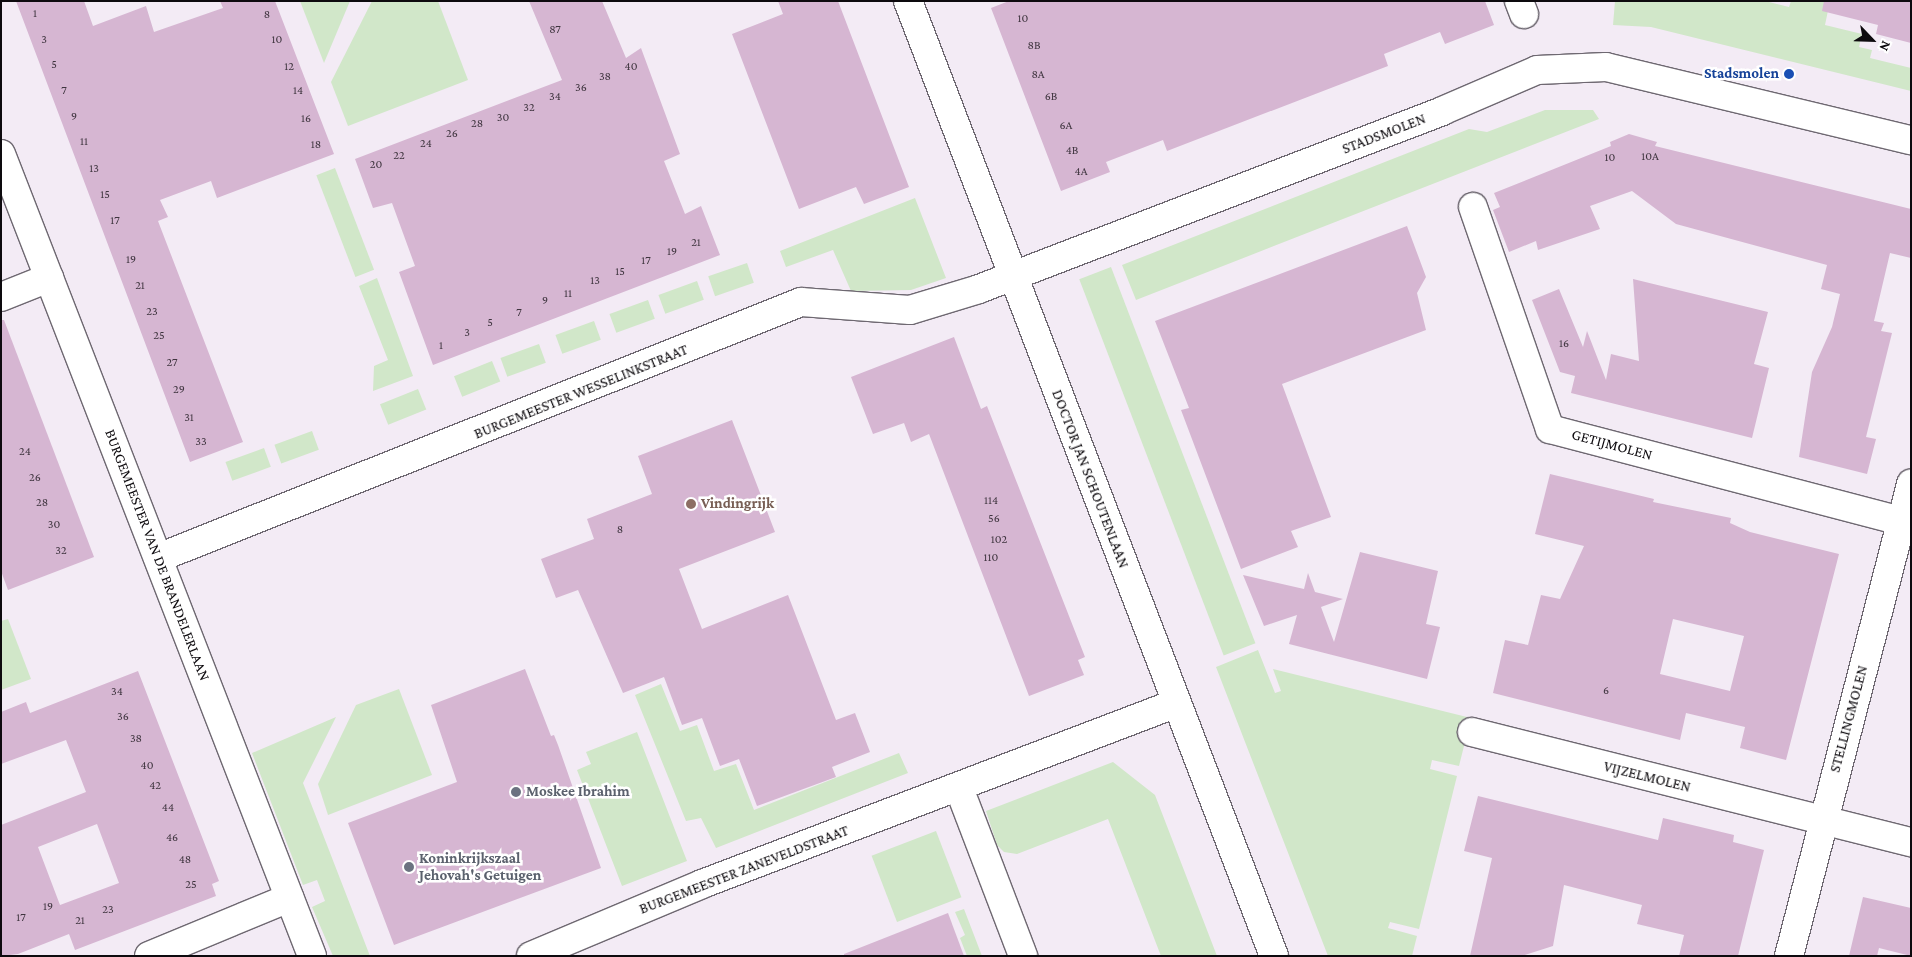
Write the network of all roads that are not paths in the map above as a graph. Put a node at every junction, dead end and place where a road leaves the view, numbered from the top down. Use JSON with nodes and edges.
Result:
{"nodes":[{"id":1,"x":908,"y":1,"type":"edge"},
{"id":2,"x":1911,"y":140,"type":"edge"},
{"id":3,"x":1,"y":154,"type":"edge"},
{"id":4,"x":1473,"y":207,"type":"dead end"},
{"id":5,"x":1012,"y":276,"type":"junction"},
{"id":6,"x":49,"y":278,"type":"junction"},
{"id":7,"x":1,"y":297,"type":"edge"},
{"id":8,"x":1911,"y":483,"type":"edge"},
{"id":9,"x":1906,"y":523,"type":"edge"},
{"id":10,"x":158,"y":558,"type":"junction"},
{"id":11,"x":1177,"y":702,"type":"junction"},
{"id":12,"x":1472,"y":732,"type":"dead end"},
{"id":13,"x":959,"y":788,"type":"junction"},
{"id":14,"x":1822,"y":822,"type":"junction"},
{"id":15,"x":1911,"y":842,"type":"edge"},
{"id":16,"x":289,"y":898,"type":"junction"},
{"id":17,"x":149,"y":956,"type":"edge"},
{"id":18,"x":312,"y":956,"type":"edge"},
{"id":19,"x":531,"y":956,"type":"edge"},
{"id":20,"x":1023,"y":956,"type":"edge"},
{"id":21,"x":1274,"y":956,"type":"edge"},
{"id":22,"x":1789,"y":956,"type":"edge"}],
"edges":[{"from":1,"to":5,"type":"street","name":"DOCTOR JAN SCHOUTENLAAN"},
{"from":2,"to":5,"type":"street","name":"STADSMOLEN"},
{"from":3,"to":6,"type":"street","name":"BURGEMEESTER VAN DE BRANDELERLAAN"},
{"from":4,"to":9,"type":"street","name":"GETIJMOLEN"},
{"from":5,"to":10,"type":"street","name":"BURGEMEESTER WESSELINKSTRAAT"},
{"from":5,"to":11,"type":"street","name":"DOCTOR JAN SCHOUTENLAAN"},
{"from":6,"to":7,"type":"street"},
{"from":6,"to":10,"type":"street","name":"BURGEMEESTER VAN DE BRANDELERLAAN"},
{"from":8,"to":9,"type":"street","name":"STELLINGMOLEN"},
{"from":9,"to":14,"type":"street","name":"STELLINGMOLEN"},
{"from":10,"to":16,"type":"street","name":"BURGEMEESTER VAN DE BRANDELERLAAN"},
{"from":11,"to":13,"type":"street","name":"BURGEMEESTER ZANEVELDSTRAAT"},
{"from":11,"to":21,"type":"street","name":"DOCTOR JAN SCHOUTENLAAN"},
{"from":12,"to":14,"type":"street","name":"VIJZELMOLEN"},
{"from":13,"to":19,"type":"street","name":"BURGEMEESTER ZANEVELDSTRAAT"},
{"from":13,"to":20,"type":"street"},
{"from":14,"to":15,"type":"street","name":"VIJZELMOLEN"},
{"from":14,"to":22,"type":"street","name":"STELLINGMOLEN"},
{"from":16,"to":17,"type":"street"},
{"from":16,"to":18,"type":"street","name":"BURGEMEESTER VAN DE BRANDELERLAAN"}]}
